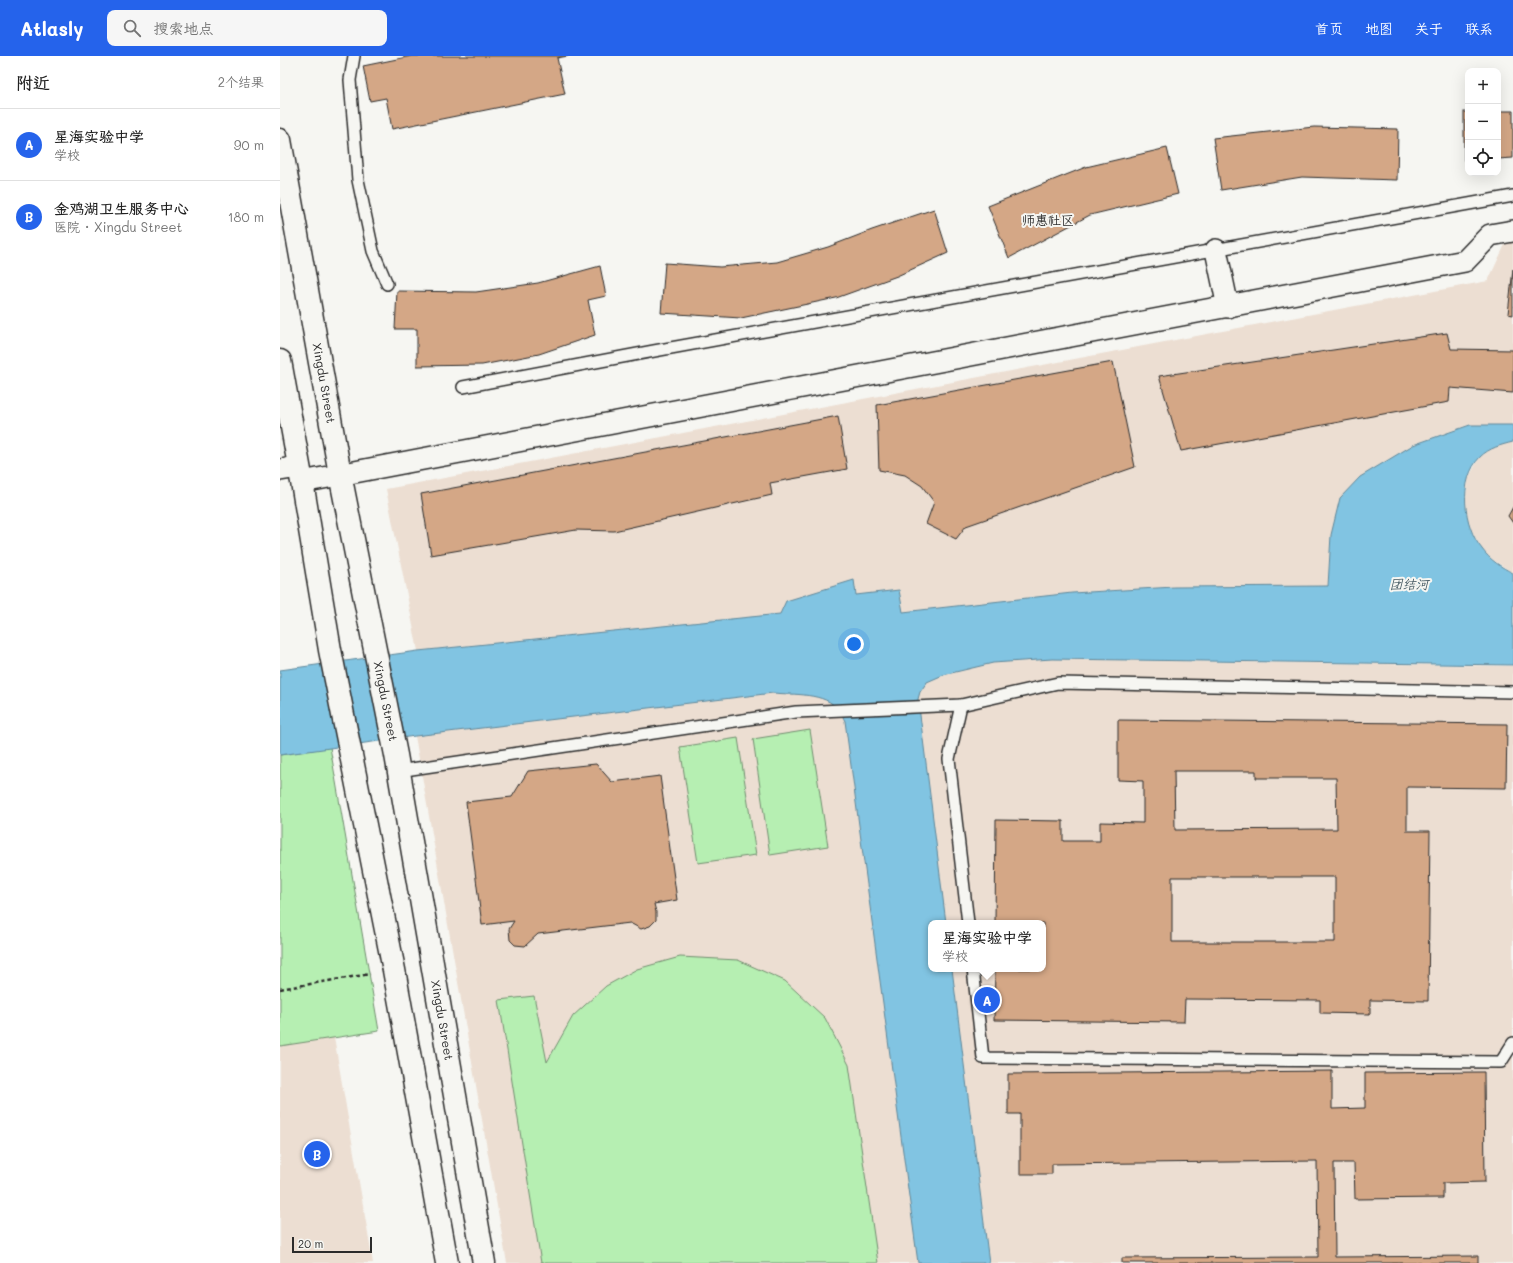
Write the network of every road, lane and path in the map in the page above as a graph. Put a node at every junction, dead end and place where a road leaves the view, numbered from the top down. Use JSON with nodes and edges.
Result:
{"nodes":[{"id":1,"x":354,"y":56,"type":"edge"},
{"id":2,"x":280,"y":140,"type":"edge"},
{"id":3,"x":1513,"y":196,"type":"edge"},
{"id":4,"x":1513,"y":231,"type":"edge"},
{"id":5,"x":1216,"y":250,"type":"junction"},
{"id":6,"x":387,"y":284,"type":"dead end"},
{"id":7,"x":1228,"y":307,"type":"junction"},
{"id":8,"x":280,"y":361,"type":"edge"},
{"id":9,"x":463,"y":387,"type":"dead end"},
{"id":10,"x":294,"y":473,"type":"edge"},
{"id":11,"x":340,"y":474,"type":"junction"},
{"id":12,"x":1513,"y":692,"type":"edge"},
{"id":13,"x":961,"y":705,"type":"junction"},
{"id":14,"x":397,"y":763,"type":"junction"},
{"id":15,"x":968,"y":920,"type":"edge"},
{"id":16,"x":394,"y":970,"type":"junction"},
{"id":17,"x":973,"y":972,"type":"edge"},
{"id":18,"x":280,"y":988,"type":"edge"},
{"id":19,"x":1513,"y":1043,"type":"edge"},
{"id":20,"x":447,"y":1263,"type":"edge"},
{"id":21,"x":484,"y":1263,"type":"edge"}],
"edges":[{"from":1,"to":6,"type":"lane"},
{"from":2,"to":11,"type":"main road","name":"Xingdu Street"},
{"from":3,"to":5,"type":"lane"},
{"from":4,"to":7,"type":"street"},
{"from":5,"to":7,"type":"street"},
{"from":5,"to":9,"type":"lane"},
{"from":7,"to":11,"type":"street"},
{"from":8,"to":10,"type":"main road"},
{"from":10,"to":11,"type":"street"},
{"from":10,"to":16,"type":"main road"},
{"from":11,"to":14,"type":"main road","name":"Xingdu Street"},
{"from":12,"to":13,"type":"lane"},
{"from":13,"to":14,"type":"lane"},
{"from":13,"to":15,"type":"lane"},
{"from":14,"to":21,"type":"main road","name":"Xingdu Street"},
{"from":16,"to":18,"type":"path"},
{"from":16,"to":20,"type":"main road"},
{"from":17,"to":19,"type":"lane"}]}
